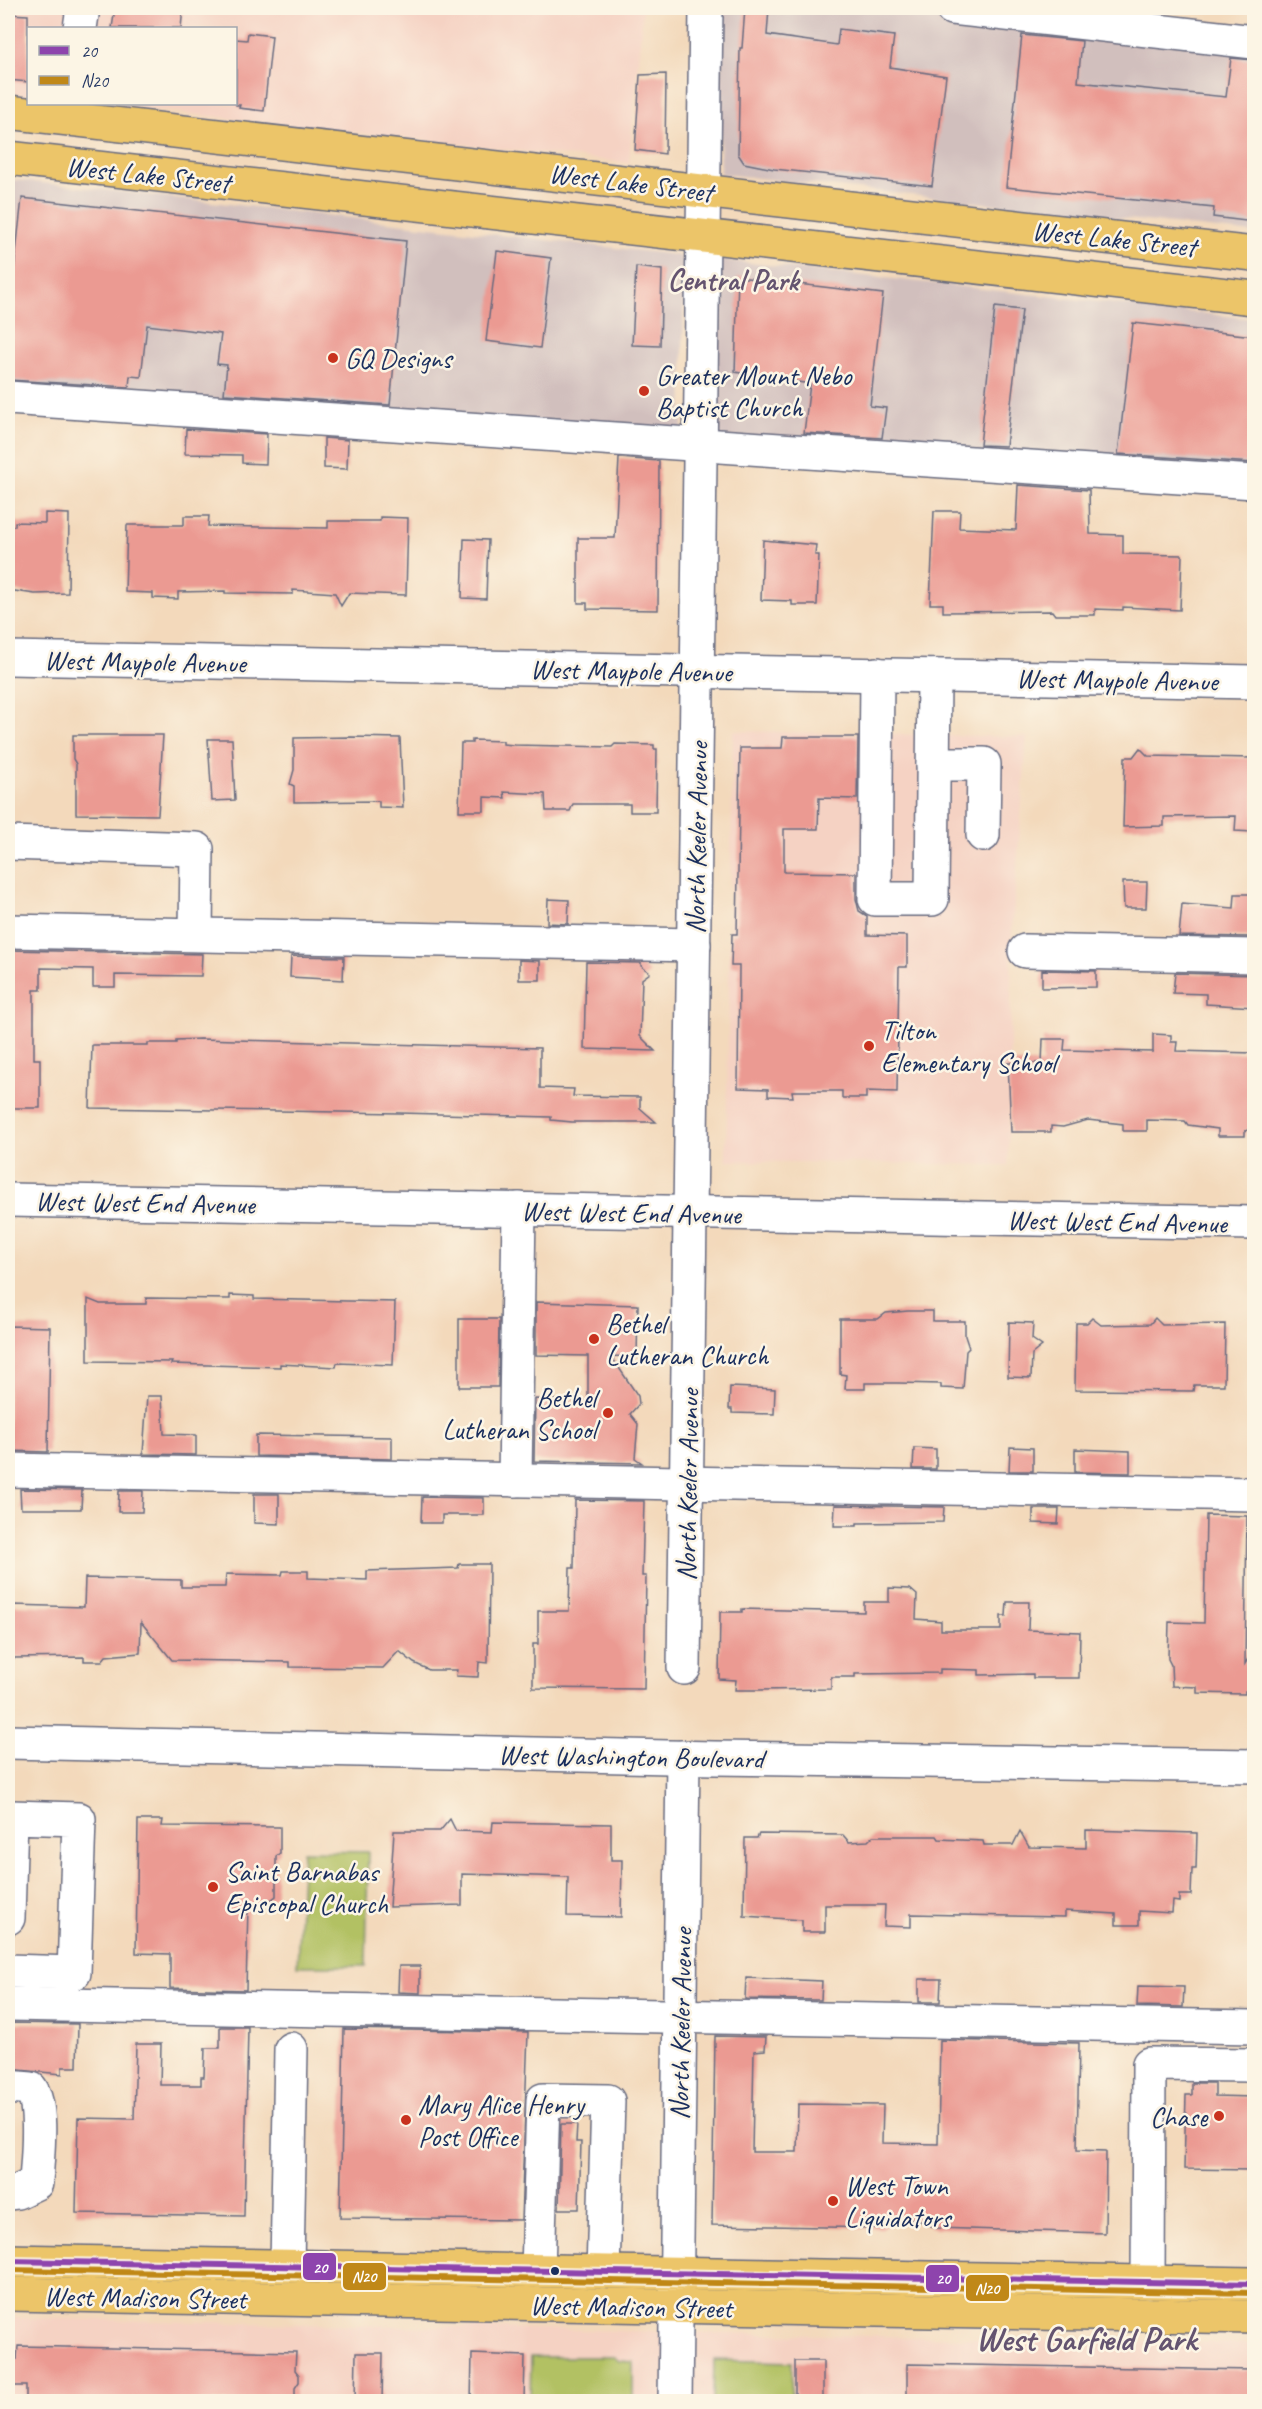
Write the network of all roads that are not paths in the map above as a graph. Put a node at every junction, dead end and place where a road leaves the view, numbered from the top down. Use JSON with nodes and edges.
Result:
{"nodes":[{"id":1,"x":83,"y":8,"type":"edge"},
{"id":2,"x":706,"y":8,"type":"edge"},
{"id":3,"x":952,"y":8,"type":"edge"},
{"id":4,"x":80,"y":27,"type":"edge"},
{"id":5,"x":1254,"y":42,"type":"edge"},
{"id":6,"x":8,"y":112,"type":"edge"},
{"id":7,"x":8,"y":136,"type":"edge"},
{"id":8,"x":8,"y":158,"type":"edge"},
{"id":9,"x":703,"y":214,"type":"junction"},
{"id":10,"x":1254,"y":254,"type":"edge"},
{"id":11,"x":1254,"y":276,"type":"edge"},
{"id":12,"x":1254,"y":298,"type":"edge"},
{"id":13,"x":8,"y":398,"type":"edge"},
{"id":14,"x":700,"y":446,"type":"junction"},
{"id":15,"x":1254,"y":482,"type":"edge"},
{"id":16,"x":8,"y":658,"type":"edge"},
{"id":17,"x":698,"y":671,"type":"junction"},
{"id":18,"x":877,"y":674,"type":"junction"},
{"id":19,"x":934,"y":676,"type":"junction"},
{"id":20,"x":1254,"y":682,"type":"edge"},
{"id":21,"x":933,"y":764,"type":"junction"},
{"id":22,"x":983,"y":835,"type":"dead end"},
{"id":23,"x":8,"y":843,"type":"edge"},
{"id":24,"x":8,"y":931,"type":"edge"},
{"id":25,"x":196,"y":933,"type":"junction"},
{"id":26,"x":694,"y":945,"type":"junction"},
{"id":27,"x":1025,"y":951,"type":"dead end"},
{"id":28,"x":1254,"y":956,"type":"edge"},
{"id":29,"x":8,"y":1200,"type":"edge"},
{"id":30,"x":519,"y":1209,"type":"junction"},
{"id":31,"x":691,"y":1213,"type":"junction"},
{"id":32,"x":1254,"y":1223,"type":"edge"},
{"id":33,"x":8,"y":1470,"type":"edge"},
{"id":34,"x":515,"y":1480,"type":"junction"},
{"id":35,"x":687,"y":1483,"type":"junction"},
{"id":36,"x":1254,"y":1494,"type":"edge"},
{"id":37,"x":684,"y":1668,"type":"dead end"},
{"id":38,"x":8,"y":1742,"type":"edge"},
{"id":39,"x":683,"y":1757,"type":"junction"},
{"id":40,"x":1254,"y":1766,"type":"edge"},
{"id":41,"x":9,"y":1836,"type":"edge"},
{"id":42,"x":8,"y":1917,"type":"edge"},
{"id":43,"x":8,"y":1971,"type":"edge"},
{"id":44,"x":8,"y":2004,"type":"edge"},
{"id":45,"x":680,"y":2015,"type":"junction"},
{"id":46,"x":1254,"y":2027,"type":"edge"},
{"id":47,"x":291,"y":2049,"type":"dead end"},
{"id":48,"x":1254,"y":2066,"type":"edge"},
{"id":49,"x":8,"y":2087,"type":"edge"},
{"id":50,"x":8,"y":2193,"type":"edge"},
{"id":51,"x":8,"y":2261,"type":"edge"},
{"id":52,"x":287,"y":2266,"type":"junction"},
{"id":53,"x":538,"y":2271,"type":"junction"},
{"id":54,"x":603,"y":2272,"type":"junction"},
{"id":55,"x":1148,"y":2282,"type":"junction"},
{"id":56,"x":1254,"y":2284,"type":"edge"},
{"id":57,"x":676,"y":2290,"type":"junction"},
{"id":58,"x":8,"y":2294,"type":"edge"},
{"id":59,"x":1254,"y":2317,"type":"edge"},
{"id":60,"x":675,"y":2402,"type":"edge"}],
"edges":[{"from":1,"to":4,"type":"street"},
{"from":2,"to":9,"type":"street","name":"North Keeler Avenue"},
{"from":3,"to":5,"type":"street"},
{"from":6,"to":9,"type":"main road","name":"West Lake Street"},
{"from":7,"to":9,"type":"main road","name":"West Lake Street"},
{"from":8,"to":9,"type":"main road","name":"West Lake Street"},
{"from":9,"to":10,"type":"main road","name":"West Lake Street"},
{"from":9,"to":11,"type":"main road","name":"West Lake Street"},
{"from":9,"to":12,"type":"main road","name":"West Lake Street"},
{"from":9,"to":14,"type":"street","name":"North Keeler Avenue"},
{"from":13,"to":14,"type":"street"},
{"from":14,"to":15,"type":"street"},
{"from":14,"to":17,"type":"street","name":"North Keeler Avenue"},
{"from":16,"to":17,"type":"street","name":"West Maypole Avenue"},
{"from":17,"to":18,"type":"street","name":"West Maypole Avenue"},
{"from":17,"to":26,"type":"street","name":"North Keeler Avenue"},
{"from":18,"to":19,"type":"street","name":"West Maypole Avenue"},
{"from":18,"to":21,"type":"street"},
{"from":19,"to":20,"type":"street","name":"West Maypole Avenue"},
{"from":19,"to":21,"type":"street"},
{"from":21,"to":22,"type":"street"},
{"from":23,"to":25,"type":"street"},
{"from":24,"to":25,"type":"street"},
{"from":25,"to":26,"type":"street"},
{"from":26,"to":31,"type":"street","name":"North Keeler Avenue"},
{"from":27,"to":28,"type":"street"},
{"from":29,"to":30,"type":"street","name":"West West End Avenue"},
{"from":30,"to":31,"type":"street","name":"West West End Avenue"},
{"from":30,"to":34,"type":"street"},
{"from":31,"to":32,"type":"street","name":"West West End Avenue"},
{"from":31,"to":35,"type":"street","name":"North Keeler Avenue"},
{"from":33,"to":34,"type":"street"},
{"from":34,"to":35,"type":"street"},
{"from":35,"to":36,"type":"street"},
{"from":35,"to":37,"type":"street","name":"North Keeler Avenue"},
{"from":38,"to":39,"type":"street","name":"West Washington Boulevard"},
{"from":39,"to":40,"type":"street","name":"West Washington Boulevard"},
{"from":39,"to":45,"type":"street","name":"North Keeler Avenue"},
{"from":41,"to":42,"type":"street"},
{"from":41,"to":43,"type":"street"},
{"from":44,"to":45,"type":"street"},
{"from":45,"to":46,"type":"street"},
{"from":45,"to":57,"type":"street","name":"North Keeler Avenue"},
{"from":47,"to":52,"type":"street"},
{"from":48,"to":55,"type":"street"},
{"from":49,"to":50,"type":"street"},
{"from":51,"to":52,"type":"main road","name":"West Madison Street"},
{"from":52,"to":53,"type":"main road","name":"West Madison Street"},
{"from":53,"to":54,"type":"main road","name":"West Madison Street"},
{"from":53,"to":54,"type":"street"},
{"from":54,"to":57,"type":"main road","name":"West Madison Street"},
{"from":55,"to":56,"type":"main road","name":"West Madison Street"},
{"from":55,"to":57,"type":"main road","name":"West Madison Street"},
{"from":57,"to":58,"type":"main road","name":"West Madison Street"},
{"from":57,"to":59,"type":"main road","name":"West Madison Street"},
{"from":57,"to":60,"type":"street","name":"North Keeler Avenue"}]}
